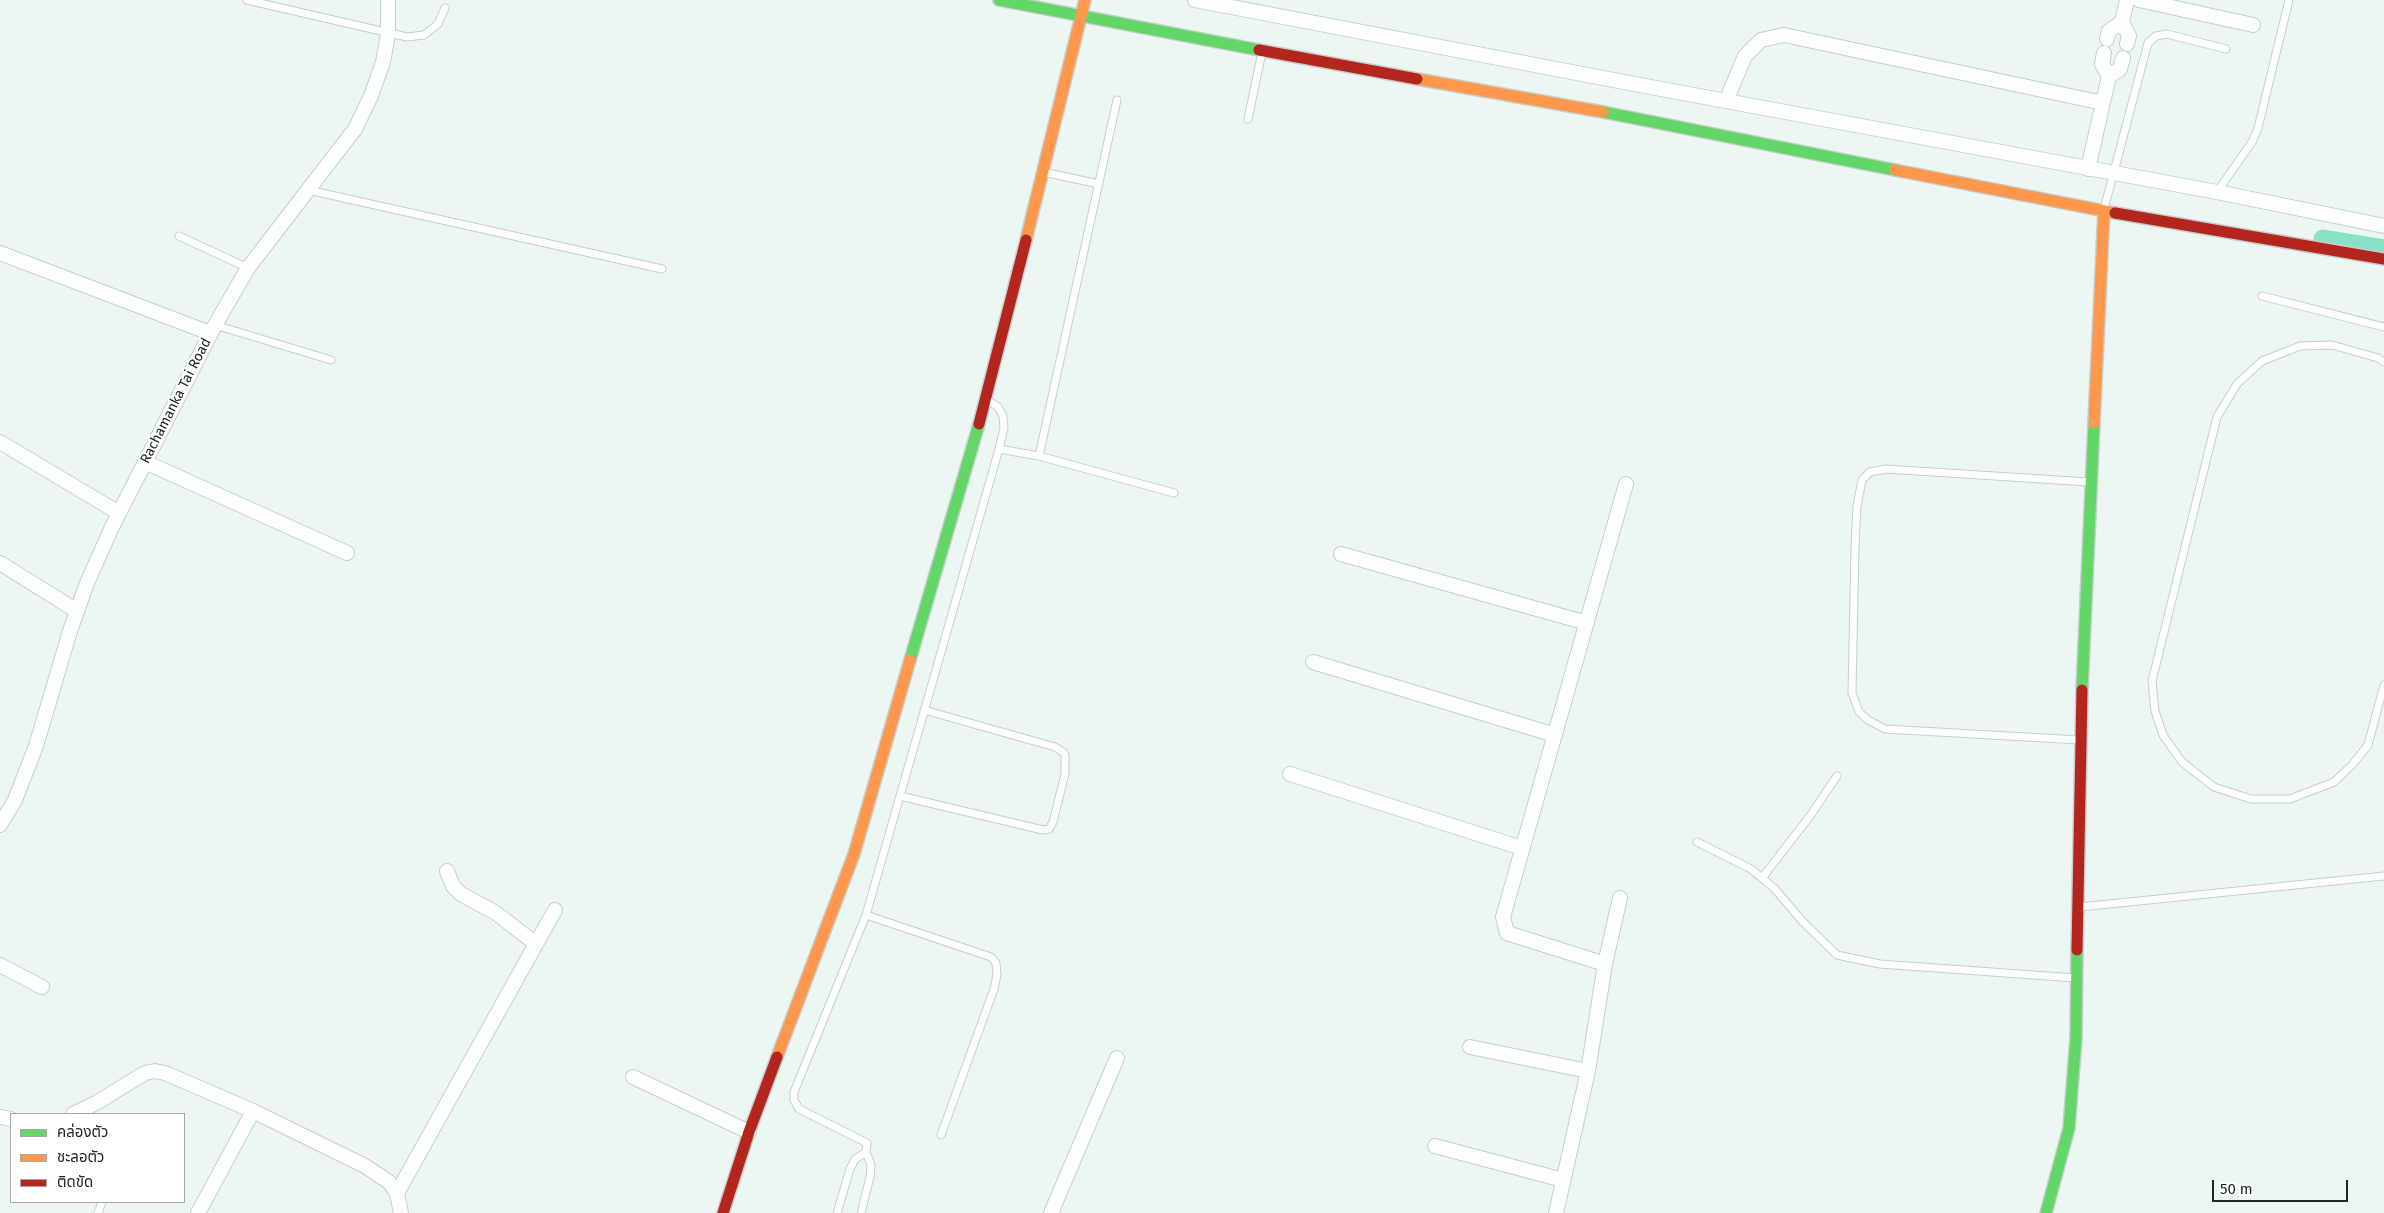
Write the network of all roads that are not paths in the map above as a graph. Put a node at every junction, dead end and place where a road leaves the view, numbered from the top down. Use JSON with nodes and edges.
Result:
{"nodes":[{"id":1,"x":247,"y":0,"type":"edge"},
{"id":2,"x":388,"y":0,"type":"edge"},
{"id":3,"x":999,"y":0,"type":"edge"},
{"id":4,"x":1195,"y":0,"type":"edge"},
{"id":5,"x":2127,"y":0,"type":"edge"},
{"id":6,"x":2139,"y":0,"type":"edge"},
{"id":7,"x":2289,"y":0,"type":"edge"},
{"id":8,"x":1250,"y":5,"type":"edge"},
{"id":9,"x":445,"y":8,"type":"dead end"},
{"id":10,"x":1083,"y":9,"type":"edge"},
{"id":11,"x":2122,"y":22,"type":"junction"},
{"id":12,"x":2253,"y":25,"type":"dead end"},
{"id":13,"x":388,"y":34,"type":"junction"},
{"id":14,"x":2107,"y":39,"type":"dead end"},
{"id":15,"x":2127,"y":44,"type":"dead end"},
{"id":16,"x":2226,"y":49,"type":"dead end"},
{"id":17,"x":1262,"y":51,"type":"junction"},
{"id":18,"x":2104,"y":53,"type":"dead end"},
{"id":19,"x":2123,"y":58,"type":"dead end"},
{"id":20,"x":2109,"y":76,"type":"junction"},
{"id":21,"x":1117,"y":100,"type":"dead end"},
{"id":22,"x":1726,"y":101,"type":"junction"},
{"id":23,"x":2103,"y":103,"type":"junction"},
{"id":24,"x":1248,"y":119,"type":"dead end"},
{"id":25,"x":2088,"y":169,"type":"junction"},
{"id":26,"x":1043,"y":172,"type":"junction"},
{"id":27,"x":2111,"y":180,"type":"junction"},
{"id":28,"x":1099,"y":184,"type":"junction"},
{"id":29,"x":308,"y":190,"type":"junction"},
{"id":30,"x":2217,"y":192,"type":"junction"},
{"id":31,"x":2104,"y":208,"type":"junction"},
{"id":32,"x":2384,"y":226,"type":"edge"},
{"id":33,"x":179,"y":236,"type":"dead end"},
{"id":34,"x":0,"y":253,"type":"edge"},
{"id":35,"x":2384,"y":259,"type":"edge"},
{"id":36,"x":248,"y":268,"type":"junction"},
{"id":37,"x":662,"y":269,"type":"dead end"},
{"id":38,"x":2262,"y":296,"type":"dead end"},
{"id":39,"x":2384,"y":327,"type":"edge"},
{"id":40,"x":213,"y":329,"type":"junction"},
{"id":41,"x":331,"y":360,"type":"dead end"},
{"id":42,"x":2384,"y":362,"type":"edge"},
{"id":43,"x":986,"y":400,"type":"junction"},
{"id":44,"x":0,"y":442,"type":"edge"},
{"id":45,"x":999,"y":449,"type":"junction"},
{"id":46,"x":1039,"y":456,"type":"junction"},
{"id":47,"x":145,"y":462,"type":"junction"},
{"id":48,"x":2091,"y":482,"type":"junction"},
{"id":49,"x":1626,"y":484,"type":"dead end"},
{"id":50,"x":1174,"y":493,"type":"dead end"},
{"id":51,"x":119,"y":513,"type":"junction"},
{"id":52,"x":347,"y":553,"type":"dead end"},
{"id":53,"x":1341,"y":554,"type":"dead end"},
{"id":54,"x":0,"y":563,"type":"edge"},
{"id":55,"x":77,"y":611,"type":"junction"},
{"id":56,"x":1587,"y":623,"type":"junction"},
{"id":57,"x":1313,"y":662,"type":"dead end"},
{"id":58,"x":2384,"y":685,"type":"edge"},
{"id":59,"x":924,"y":710,"type":"junction"},
{"id":60,"x":1555,"y":735,"type":"junction"},
{"id":61,"x":2081,"y":740,"type":"junction"},
{"id":62,"x":1290,"y":774,"type":"dead end"},
{"id":63,"x":1837,"y":776,"type":"dead end"},
{"id":64,"x":900,"y":796,"type":"junction"},
{"id":65,"x":0,"y":825,"type":"edge"},
{"id":66,"x":1698,"y":842,"type":"dead end"},
{"id":67,"x":1522,"y":848,"type":"junction"},
{"id":68,"x":447,"y":870,"type":"dead end"},
{"id":69,"x":2384,"y":876,"type":"edge"},
{"id":70,"x":1762,"y":878,"type":"junction"},
{"id":71,"x":1620,"y":898,"type":"dead end"},
{"id":72,"x":2077,"y":908,"type":"junction"},
{"id":73,"x":555,"y":910,"type":"dead end"},
{"id":74,"x":866,"y":915,"type":"junction"},
{"id":75,"x":536,"y":944,"type":"junction"},
{"id":76,"x":1605,"y":964,"type":"junction"},
{"id":77,"x":0,"y":965,"type":"edge"},
{"id":78,"x":2076,"y":978,"type":"junction"},
{"id":79,"x":42,"y":987,"type":"dead end"},
{"id":80,"x":1470,"y":1047,"type":"dead end"},
{"id":81,"x":1116,"y":1058,"type":"dead end"},
{"id":82,"x":1588,"y":1071,"type":"junction"},
{"id":83,"x":634,"y":1077,"type":"dead end"},
{"id":84,"x":253,"y":1111,"type":"junction"},
{"id":85,"x":75,"y":1113,"type":"edge"},
{"id":86,"x":749,"y":1132,"type":"junction"},
{"id":87,"x":941,"y":1135,"type":"dead end"},
{"id":88,"x":1435,"y":1146,"type":"dead end"},
{"id":89,"x":866,"y":1152,"type":"junction"},
{"id":90,"x":1563,"y":1180,"type":"junction"},
{"id":91,"x":397,"y":1194,"type":"junction"},
{"id":92,"x":198,"y":1213,"type":"edge"},
{"id":93,"x":401,"y":1213,"type":"edge"},
{"id":94,"x":723,"y":1213,"type":"edge"},
{"id":95,"x":837,"y":1213,"type":"edge"},
{"id":96,"x":861,"y":1213,"type":"edge"},
{"id":97,"x":1051,"y":1213,"type":"edge"},
{"id":98,"x":1556,"y":1213,"type":"edge"},
{"id":99,"x":2046,"y":1213,"type":"edge"}],
"edges":[{"from":1,"to":13,"type":"lane"},
{"from":2,"to":13,"type":"street","name":"Rachamanka Tai Road"},
{"from":3,"to":10,"type":"street"},
{"from":4,"to":8,"type":"street"},
{"from":5,"to":11,"type":"street"},
{"from":6,"to":12,"type":"street"},
{"from":7,"to":30,"type":"lane"},
{"from":8,"to":22,"type":"street"},
{"from":9,"to":13,"type":"lane"},
{"from":10,"to":17,"type":"street"},
{"from":10,"to":26,"type":"street"},
{"from":11,"to":14,"type":"street"},
{"from":11,"to":15,"type":"street"},
{"from":13,"to":29,"type":"street","name":"Rachamanka Tai Road"},
{"from":16,"to":27,"type":"lane"},
{"from":17,"to":24,"type":"lane"},
{"from":17,"to":31,"type":"street"},
{"from":18,"to":20,"type":"street"},
{"from":19,"to":20,"type":"street"},
{"from":20,"to":23,"type":"street"},
{"from":21,"to":28,"type":"lane"},
{"from":22,"to":23,"type":"street"},
{"from":22,"to":25,"type":"street"},
{"from":23,"to":25,"type":"street"},
{"from":25,"to":27,"type":"street"},
{"from":26,"to":28,"type":"lane"},
{"from":26,"to":43,"type":"street"},
{"from":27,"to":30,"type":"street"},
{"from":27,"to":31,"type":"lane"},
{"from":28,"to":46,"type":"lane"},
{"from":29,"to":36,"type":"street","name":"Rachamanka Tai Road"},
{"from":29,"to":37,"type":"lane"},
{"from":30,"to":32,"type":"street"},
{"from":31,"to":35,"type":"street"},
{"from":31,"to":48,"type":"street"},
{"from":33,"to":36,"type":"lane"},
{"from":34,"to":40,"type":"street"},
{"from":36,"to":40,"type":"street","name":"Rachamanka Tai Road"},
{"from":38,"to":39,"type":"lane"},
{"from":40,"to":41,"type":"lane"},
{"from":40,"to":47,"type":"street","name":"Rachamanka Tai Road"},
{"from":42,"to":58,"type":"lane"},
{"from":43,"to":45,"type":"lane"},
{"from":43,"to":86,"type":"street"},
{"from":44,"to":51,"type":"street"},
{"from":45,"to":46,"type":"lane"},
{"from":45,"to":59,"type":"lane"},
{"from":46,"to":50,"type":"lane"},
{"from":47,"to":51,"type":"street","name":"Rachamanka Tai Road"},
{"from":47,"to":52,"type":"street"},
{"from":48,"to":61,"type":"street"},
{"from":48,"to":61,"type":"lane"},
{"from":49,"to":56,"type":"street"},
{"from":51,"to":55,"type":"street","name":"Rachamanka Tai Road"},
{"from":53,"to":56,"type":"street"},
{"from":54,"to":55,"type":"street"},
{"from":55,"to":65,"type":"street","name":"Rachamanka Tai Road"},
{"from":56,"to":60,"type":"street"},
{"from":57,"to":60,"type":"street"},
{"from":59,"to":64,"type":"lane"},
{"from":59,"to":64,"type":"lane"},
{"from":60,"to":67,"type":"street"},
{"from":61,"to":72,"type":"street"},
{"from":62,"to":67,"type":"street"},
{"from":63,"to":70,"type":"lane"},
{"from":64,"to":74,"type":"lane"},
{"from":66,"to":70,"type":"lane"},
{"from":67,"to":76,"type":"street"},
{"from":68,"to":75,"type":"street"},
{"from":69,"to":72,"type":"lane"},
{"from":70,"to":78,"type":"lane"},
{"from":71,"to":76,"type":"street"},
{"from":72,"to":78,"type":"street"},
{"from":73,"to":75,"type":"street"},
{"from":74,"to":87,"type":"lane"},
{"from":74,"to":89,"type":"lane"},
{"from":75,"to":91,"type":"street"},
{"from":76,"to":82,"type":"street"},
{"from":77,"to":79,"type":"street"},
{"from":78,"to":99,"type":"street"},
{"from":80,"to":82,"type":"street"},
{"from":81,"to":97,"type":"street"},
{"from":82,"to":90,"type":"street"},
{"from":83,"to":86,"type":"street"},
{"from":84,"to":85,"type":"street"},
{"from":84,"to":91,"type":"street"},
{"from":84,"to":92,"type":"street"},
{"from":86,"to":94,"type":"street"},
{"from":88,"to":90,"type":"street"},
{"from":89,"to":95,"type":"lane"},
{"from":89,"to":96,"type":"lane"},
{"from":90,"to":98,"type":"street"},
{"from":91,"to":93,"type":"street"}]}
